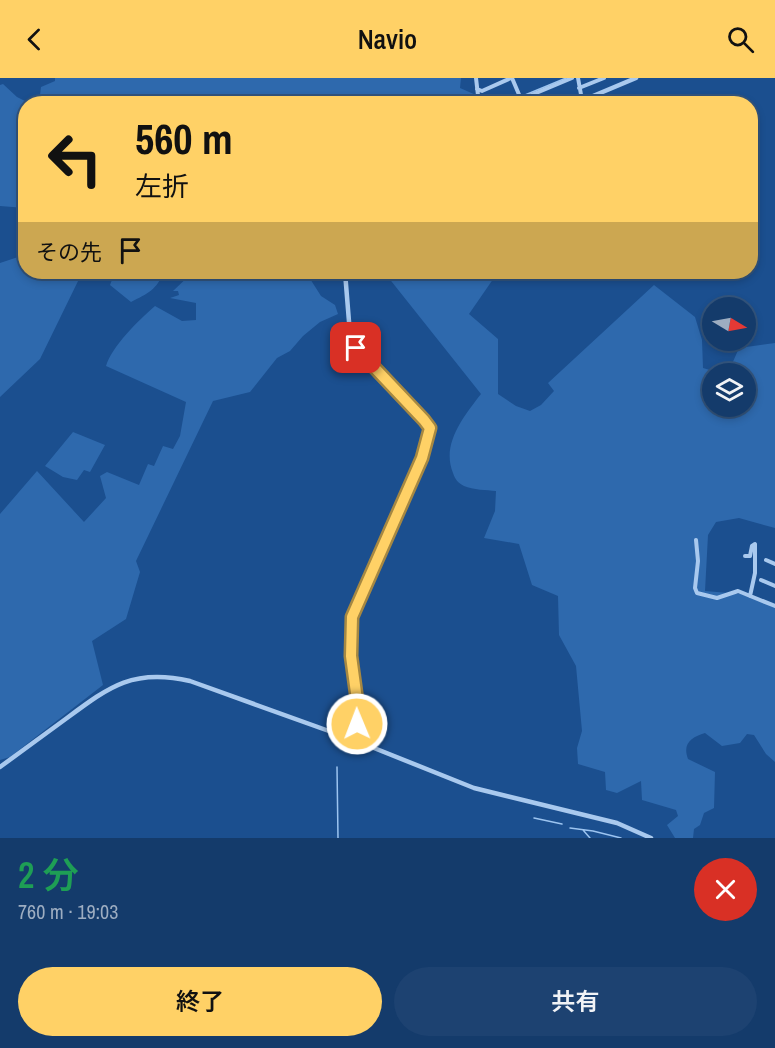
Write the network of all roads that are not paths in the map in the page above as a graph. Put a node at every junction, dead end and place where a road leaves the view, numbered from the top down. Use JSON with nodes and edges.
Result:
{"nodes":[{"id":1,"x":476,"y":78,"type":"edge"},
{"id":2,"x":512,"y":78,"type":"edge"},
{"id":3,"x":572,"y":78,"type":"edge"},
{"id":4,"x":578,"y":78,"type":"edge"},
{"id":5,"x":602,"y":78,"type":"edge"},
{"id":6,"x":636,"y":78,"type":"edge"},
{"id":7,"x":579,"y":88,"type":"junction"},
{"id":8,"x":477,"y":89,"type":"junction"},
{"id":9,"x":478,"y":96,"type":"edge"},
{"id":10,"x":520,"y":96,"type":"edge"},
{"id":11,"x":533,"y":96,"type":"edge"},
{"id":12,"x":581,"y":96,"type":"edge"},
{"id":13,"x":592,"y":96,"type":"edge"},
{"id":14,"x":346,"y":279,"type":"edge"},
{"id":15,"x":696,"y":540,"type":"dead end"},
{"id":16,"x":745,"y":556,"type":"dead end"},
{"id":17,"x":766,"y":560,"type":"dead end"},
{"id":18,"x":775,"y":564,"type":"edge"},
{"id":19,"x":761,"y":580,"type":"dead end"},
{"id":20,"x":775,"y":586,"type":"edge"},
{"id":21,"x":750,"y":596,"type":"junction"},
{"id":22,"x":775,"y":606,"type":"edge"},
{"id":23,"x":354,"y":740,"type":"junction"},
{"id":24,"x":0,"y":767,"type":"edge"},
{"id":25,"x":651,"y":838,"type":"edge"}],
"edges":[{"from":1,"to":8,"type":"street"},
{"from":2,"to":8,"type":"street"},
{"from":2,"to":10,"type":"street"},
{"from":3,"to":11,"type":"street"},
{"from":4,"to":7,"type":"street"},
{"from":5,"to":7,"type":"street"},
{"from":6,"to":13,"type":"street"},
{"from":7,"to":12,"type":"street"},
{"from":8,"to":9,"type":"street"},
{"from":14,"to":23,"type":"street"},
{"from":15,"to":21,"type":"street"},
{"from":16,"to":21,"type":"street"},
{"from":17,"to":18,"type":"street"},
{"from":19,"to":20,"type":"street"},
{"from":21,"to":22,"type":"street"},
{"from":23,"to":24,"type":"street"},
{"from":23,"to":25,"type":"street"}]}
